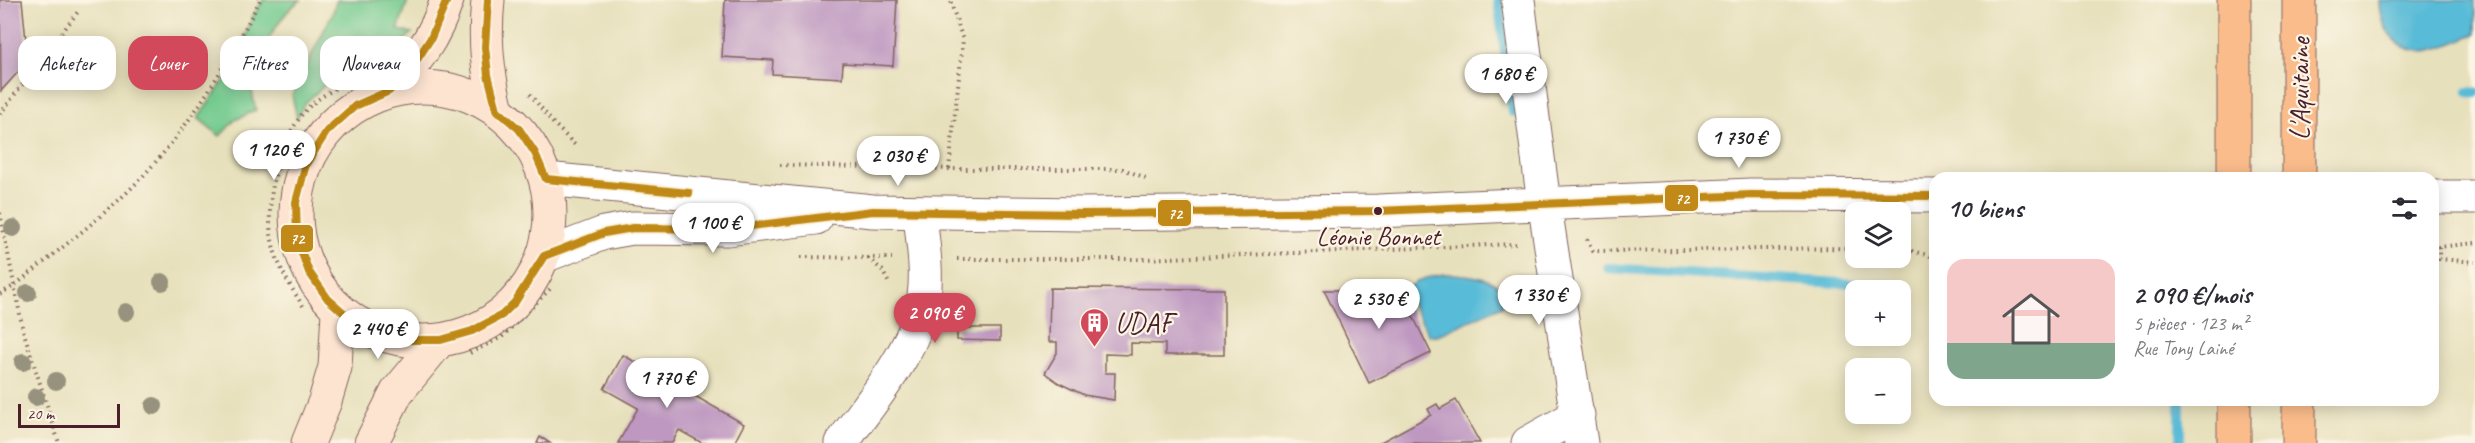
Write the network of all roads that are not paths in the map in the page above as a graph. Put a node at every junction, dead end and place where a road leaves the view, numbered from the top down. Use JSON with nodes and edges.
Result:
{"nodes":[{"id":1,"x":447,"y":0,"type":"edge"},
{"id":2,"x":488,"y":0,"type":"edge"},
{"id":3,"x":1518,"y":0,"type":"edge"},
{"id":4,"x":2234,"y":0,"type":"edge"},
{"id":5,"x":2299,"y":0,"type":"edge"},
{"id":6,"x":420,"y":56,"type":"edge"},
{"id":7,"x":420,"y":86,"type":"edge"},
{"id":8,"x":370,"y":90,"type":"edge"},
{"id":9,"x":497,"y":110,"type":"junction"},
{"id":10,"x":2234,"y":172,"type":"edge"},
{"id":11,"x":2299,"y":172,"type":"edge"},
{"id":12,"x":546,"y":179,"type":"junction"},
{"id":13,"x":1929,"y":196,"type":"edge"},
{"id":14,"x":2475,"y":197,"type":"edge"},
{"id":15,"x":2439,"y":198,"type":"edge"},
{"id":16,"x":1545,"y":203,"type":"junction"},
{"id":17,"x":873,"y":211,"type":"junction"},
{"id":18,"x":920,"y":213,"type":"junction"},
{"id":19,"x":550,"y":269,"type":"junction"},
{"id":20,"x":322,"y":311,"type":"junction"},
{"id":21,"x":450,"y":350,"type":"junction"},
{"id":22,"x":2234,"y":406,"type":"edge"},
{"id":23,"x":2299,"y":406,"type":"edge"},
{"id":24,"x":1580,"y":429,"type":"edge"},
{"id":25,"x":308,"y":443,"type":"edge"},
{"id":26,"x":371,"y":443,"type":"edge"},
{"id":27,"x":842,"y":443,"type":"edge"},
{"id":28,"x":1528,"y":443,"type":"edge"},
{"id":29,"x":2234,"y":443,"type":"edge"},
{"id":30,"x":2299,"y":443,"type":"edge"}],
"edges":[{"from":1,"to":6,"type":"street"},
{"from":2,"to":9,"type":"street"},
{"from":3,"to":16,"type":"street"},
{"from":4,"to":10,"type":"highway"},
{"from":5,"to":11,"type":"highway","name":"L'Aquitaine"},
{"from":7,"to":9,"type":"street"},
{"from":8,"to":20,"type":"street"},
{"from":9,"to":12,"type":"street"},
{"from":12,"to":17,"type":"street"},
{"from":12,"to":19,"type":"street"},
{"from":13,"to":16,"type":"street"},
{"from":14,"to":15,"type":"street"},
{"from":16,"to":18,"type":"street"},
{"from":16,"to":24,"type":"street"},
{"from":17,"to":18,"type":"street"},
{"from":17,"to":19,"type":"street"},
{"from":18,"to":27,"type":"street"},
{"from":19,"to":21,"type":"street"},
{"from":20,"to":21,"type":"street"},
{"from":20,"to":25,"type":"street"},
{"from":21,"to":26,"type":"street"},
{"from":22,"to":29,"type":"highway"},
{"from":23,"to":30,"type":"highway"},
{"from":24,"to":28,"type":"street"}]}
